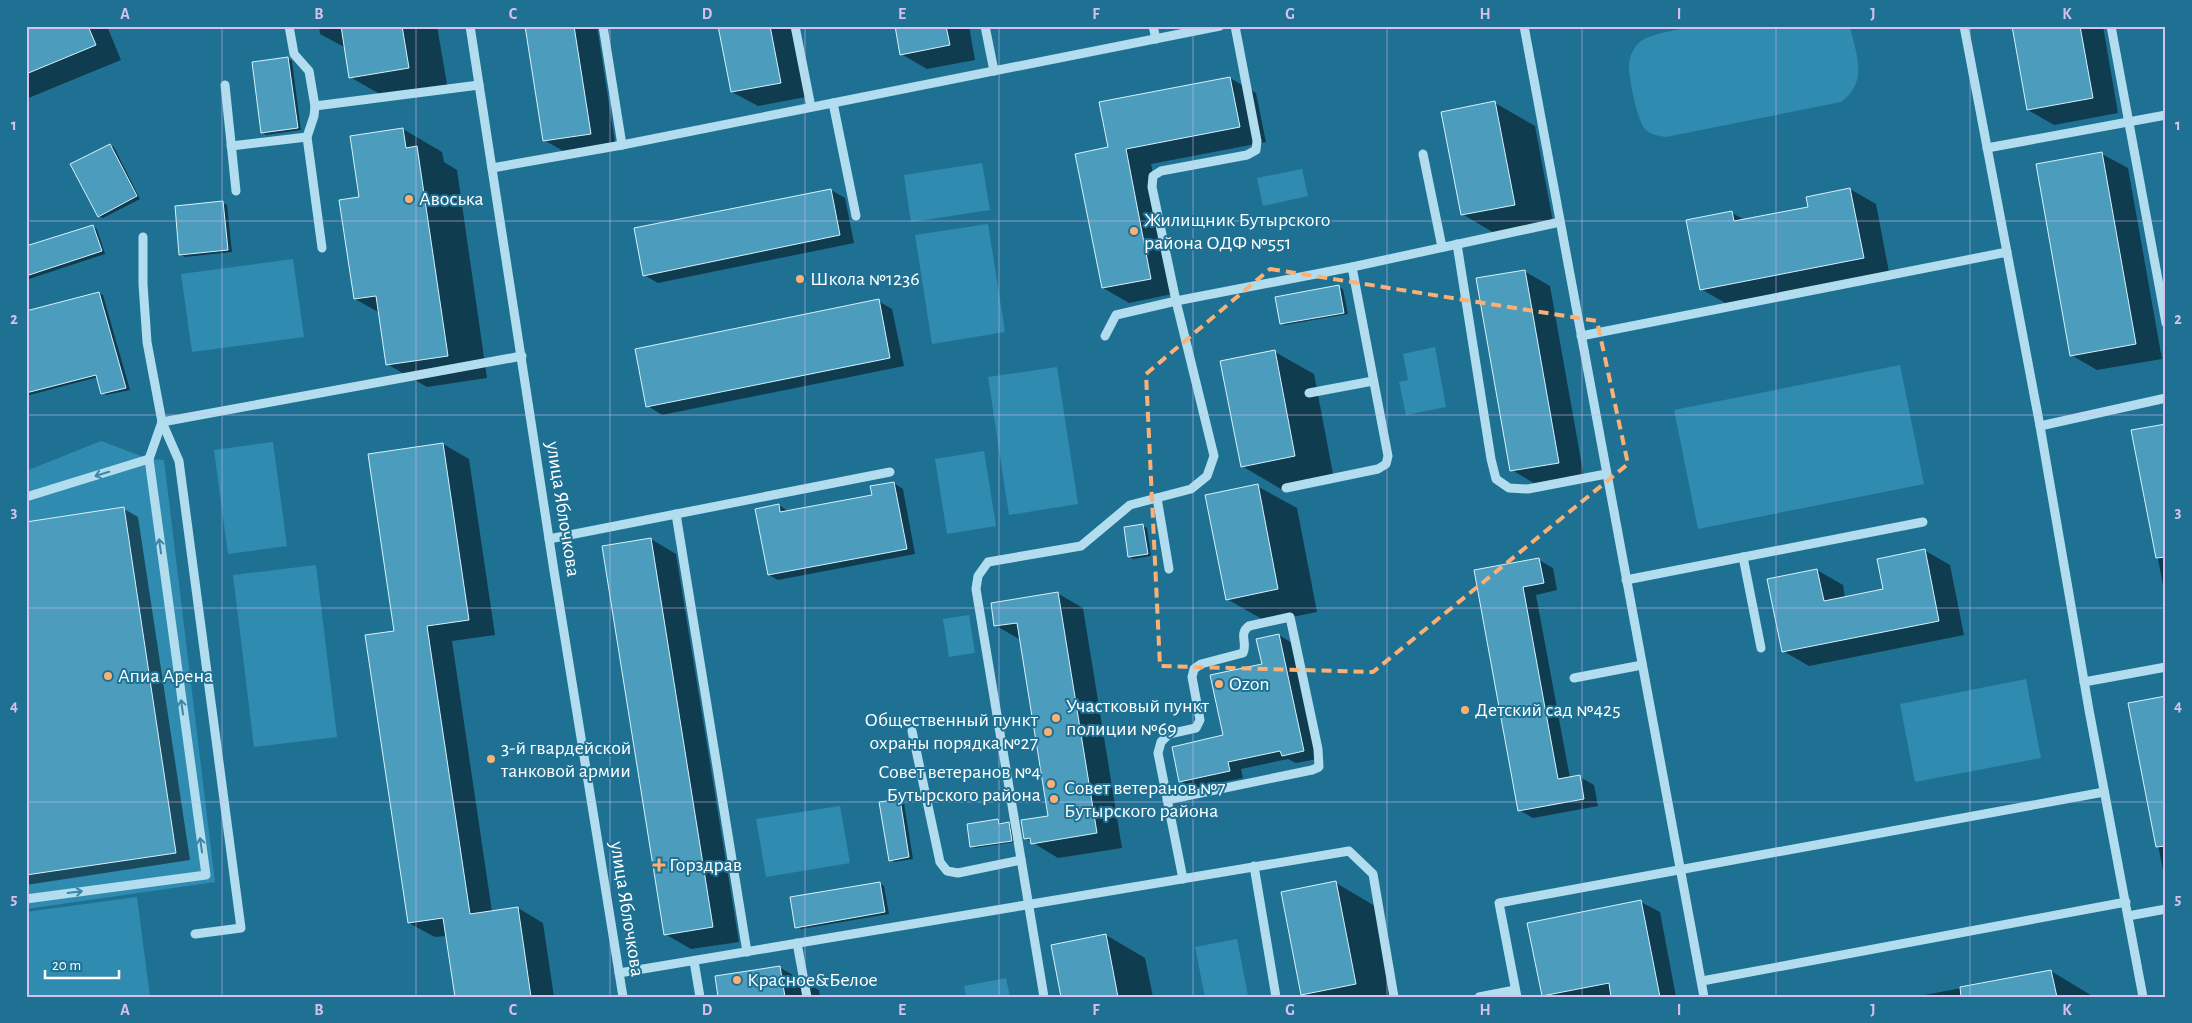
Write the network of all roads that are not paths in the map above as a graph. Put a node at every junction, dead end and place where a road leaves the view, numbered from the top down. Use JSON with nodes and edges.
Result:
{"nodes":[{"id":1,"x":289,"y":26,"type":"edge"},
{"id":2,"x":470,"y":26,"type":"edge"},
{"id":3,"x":603,"y":26,"type":"edge"},
{"id":4,"x":795,"y":26,"type":"edge"},
{"id":5,"x":984,"y":26,"type":"edge"},
{"id":6,"x":1153,"y":26,"type":"edge"},
{"id":7,"x":1220,"y":26,"type":"edge"},
{"id":8,"x":1235,"y":26,"type":"edge"},
{"id":9,"x":1524,"y":26,"type":"edge"},
{"id":10,"x":1964,"y":26,"type":"edge"},
{"id":11,"x":2111,"y":26,"type":"edge"},
{"id":12,"x":1156,"y":39,"type":"junction"},
{"id":13,"x":994,"y":71,"type":"junction"},
{"id":14,"x":224,"y":84,"type":"dead end"},
{"id":15,"x":479,"y":85,"type":"junction"},
{"id":16,"x":833,"y":102,"type":"junction"},
{"id":17,"x":315,"y":106,"type":"junction"},
{"id":18,"x":811,"y":107,"type":"junction"},
{"id":19,"x":2166,"y":115,"type":"edge"},
{"id":20,"x":2129,"y":122,"type":"junction"},
{"id":21,"x":307,"y":137,"type":"junction"},
{"id":22,"x":622,"y":145,"type":"junction"},
{"id":23,"x":232,"y":146,"type":"junction"},
{"id":24,"x":1987,"y":148,"type":"junction"},
{"id":25,"x":1423,"y":154,"type":"dead end"},
{"id":26,"x":492,"y":168,"type":"junction"},
{"id":27,"x":236,"y":191,"type":"dead end"},
{"id":28,"x":856,"y":216,"type":"dead end"},
{"id":29,"x":1560,"y":222,"type":"junction"},
{"id":30,"x":143,"y":237,"type":"dead end"},
{"id":31,"x":1457,"y":244,"type":"junction"},
{"id":32,"x":1442,"y":247,"type":"junction"},
{"id":33,"x":322,"y":248,"type":"dead end"},
{"id":34,"x":2007,"y":252,"type":"junction"},
{"id":35,"x":1352,"y":267,"type":"junction"},
{"id":36,"x":1176,"y":301,"type":"junction"},
{"id":37,"x":2166,"y":323,"type":"edge"},
{"id":38,"x":1105,"y":336,"type":"dead end"},
{"id":39,"x":1581,"y":336,"type":"junction"},
{"id":40,"x":522,"y":356,"type":"junction"},
{"id":41,"x":1374,"y":381,"type":"junction"},
{"id":42,"x":1309,"y":393,"type":"dead end"},
{"id":43,"x":2166,"y":398,"type":"edge"},
{"id":44,"x":162,"y":422,"type":"junction"},
{"id":45,"x":2040,"y":426,"type":"junction"},
{"id":46,"x":149,"y":459,"type":"junction"},
{"id":47,"x":890,"y":472,"type":"dead end"},
{"id":48,"x":1606,"y":474,"type":"junction"},
{"id":49,"x":1286,"y":488,"type":"dead end"},
{"id":50,"x":26,"y":498,"type":"edge"},
{"id":51,"x":1157,"y":498,"type":"junction"},
{"id":52,"x":676,"y":514,"type":"junction"},
{"id":53,"x":1923,"y":522,"type":"dead end"},
{"id":54,"x":550,"y":539,"type":"junction"},
{"id":55,"x":1743,"y":557,"type":"junction"},
{"id":56,"x":1169,"y":568,"type":"dead end"},
{"id":57,"x":1626,"y":580,"type":"junction"},
{"id":58,"x":1761,"y":648,"type":"dead end"},
{"id":59,"x":1642,"y":665,"type":"junction"},
{"id":60,"x":2166,"y":666,"type":"edge"},
{"id":61,"x":1574,"y":678,"type":"dead end"},
{"id":62,"x":2084,"y":682,"type":"junction"},
{"id":63,"x":912,"y":731,"type":"dead end"},
{"id":64,"x":2104,"y":792,"type":"junction"},
{"id":65,"x":1168,"y":800,"type":"junction"},
{"id":66,"x":1022,"y":860,"type":"junction"},
{"id":67,"x":1254,"y":866,"type":"junction"},
{"id":68,"x":1680,"y":869,"type":"junction"},
{"id":69,"x":1183,"y":879,"type":"junction"},
{"id":70,"x":26,"y":899,"type":"edge"},
{"id":71,"x":2126,"y":902,"type":"junction"},
{"id":72,"x":1029,"y":904,"type":"junction"},
{"id":73,"x":2166,"y":909,"type":"edge"},
{"id":74,"x":2128,"y":916,"type":"junction"},
{"id":75,"x":195,"y":934,"type":"dead end"},
{"id":76,"x":797,"y":943,"type":"junction"},
{"id":77,"x":747,"y":952,"type":"junction"},
{"id":78,"x":694,"y":961,"type":"junction"},
{"id":79,"x":619,"y":973,"type":"junction"},
{"id":80,"x":1702,"y":981,"type":"junction"},
{"id":81,"x":1516,"y":993,"type":"edge"},
{"id":82,"x":623,"y":997,"type":"edge"},
{"id":83,"x":700,"y":997,"type":"edge"},
{"id":84,"x":807,"y":997,"type":"edge"},
{"id":85,"x":1044,"y":997,"type":"edge"},
{"id":86,"x":1276,"y":997,"type":"edge"},
{"id":87,"x":1394,"y":997,"type":"edge"},
{"id":88,"x":1479,"y":997,"type":"edge"},
{"id":89,"x":1704,"y":997,"type":"edge"},
{"id":90,"x":2143,"y":997,"type":"edge"}],
"edges":[{"from":1,"to":17,"type":"street"},
{"from":2,"to":15,"type":"street","name":"улица Яблочкова"},
{"from":3,"to":22,"type":"street"},
{"from":4,"to":18,"type":"street"},
{"from":5,"to":13,"type":"street"},
{"from":6,"to":12,"type":"street"},
{"from":7,"to":12,"type":"street"},
{"from":8,"to":36,"type":"street"},
{"from":9,"to":29,"type":"street"},
{"from":10,"to":24,"type":"street"},
{"from":11,"to":20,"type":"street"},
{"from":12,"to":13,"type":"street"},
{"from":13,"to":16,"type":"street"},
{"from":14,"to":23,"type":"street"},
{"from":15,"to":17,"type":"street"},
{"from":15,"to":26,"type":"street","name":"улица Яблочкова"},
{"from":16,"to":18,"type":"street"},
{"from":16,"to":28,"type":"street"},
{"from":17,"to":21,"type":"street"},
{"from":18,"to":22,"type":"street"},
{"from":19,"to":20,"type":"street"},
{"from":20,"to":24,"type":"street"},
{"from":20,"to":37,"type":"street"},
{"from":21,"to":23,"type":"street"},
{"from":21,"to":33,"type":"street"},
{"from":22,"to":26,"type":"street"},
{"from":23,"to":27,"type":"street"},
{"from":24,"to":34,"type":"street"},
{"from":25,"to":32,"type":"street"},
{"from":26,"to":40,"type":"street","name":"улица Яблочкова"},
{"from":29,"to":31,"type":"street"},
{"from":29,"to":39,"type":"street"},
{"from":30,"to":44,"type":"street"},
{"from":31,"to":32,"type":"street"},
{"from":31,"to":48,"type":"street"},
{"from":32,"to":35,"type":"street"},
{"from":34,"to":39,"type":"street"},
{"from":34,"to":45,"type":"street"},
{"from":35,"to":36,"type":"street"},
{"from":35,"to":41,"type":"street"},
{"from":36,"to":38,"type":"street"},
{"from":36,"to":51,"type":"street"},
{"from":39,"to":48,"type":"street"},
{"from":40,"to":44,"type":"street"},
{"from":40,"to":54,"type":"street","name":"улица Яблочкова"},
{"from":41,"to":42,"type":"street"},
{"from":41,"to":49,"type":"street"},
{"from":43,"to":45,"type":"street"},
{"from":44,"to":46,"type":"street"},
{"from":44,"to":75,"type":"street"},
{"from":45,"to":62,"type":"street"},
{"from":46,"to":50,"type":"street","one_way":true},
{"from":70,"to":46,"type":"street","one_way":true},
{"from":47,"to":52,"type":"street"},
{"from":48,"to":57,"type":"street"},
{"from":51,"to":56,"type":"street"},
{"from":51,"to":66,"type":"street"},
{"from":52,"to":54,"type":"street"},
{"from":52,"to":77,"type":"street"},
{"from":53,"to":55,"type":"street"},
{"from":54,"to":79,"type":"street","name":"улица Яблочкова"},
{"from":55,"to":57,"type":"street"},
{"from":55,"to":58,"type":"street"},
{"from":57,"to":59,"type":"street"},
{"from":59,"to":61,"type":"street"},
{"from":59,"to":68,"type":"street"},
{"from":60,"to":62,"type":"street"},
{"from":62,"to":64,"type":"street"},
{"from":63,"to":66,"type":"street"},
{"from":64,"to":68,"type":"street"},
{"from":64,"to":71,"type":"street"},
{"from":65,"to":65,"type":"street"},
{"from":65,"to":69,"type":"street"},
{"from":66,"to":72,"type":"street"},
{"from":67,"to":69,"type":"street"},
{"from":67,"to":86,"type":"street"},
{"from":67,"to":87,"type":"street"},
{"from":68,"to":80,"type":"street"},
{"from":68,"to":81,"type":"street"},
{"from":69,"to":72,"type":"street"},
{"from":71,"to":74,"type":"street"},
{"from":71,"to":80,"type":"street"},
{"from":72,"to":76,"type":"street"},
{"from":72,"to":85,"type":"street"},
{"from":73,"to":74,"type":"street"},
{"from":74,"to":90,"type":"street"},
{"from":76,"to":77,"type":"street"},
{"from":76,"to":84,"type":"street"},
{"from":77,"to":78,"type":"street"},
{"from":78,"to":79,"type":"street"},
{"from":78,"to":83,"type":"street"},
{"from":79,"to":82,"type":"street","name":"улица Яблочкова"},
{"from":80,"to":89,"type":"street"},
{"from":81,"to":88,"type":"street"}]}
